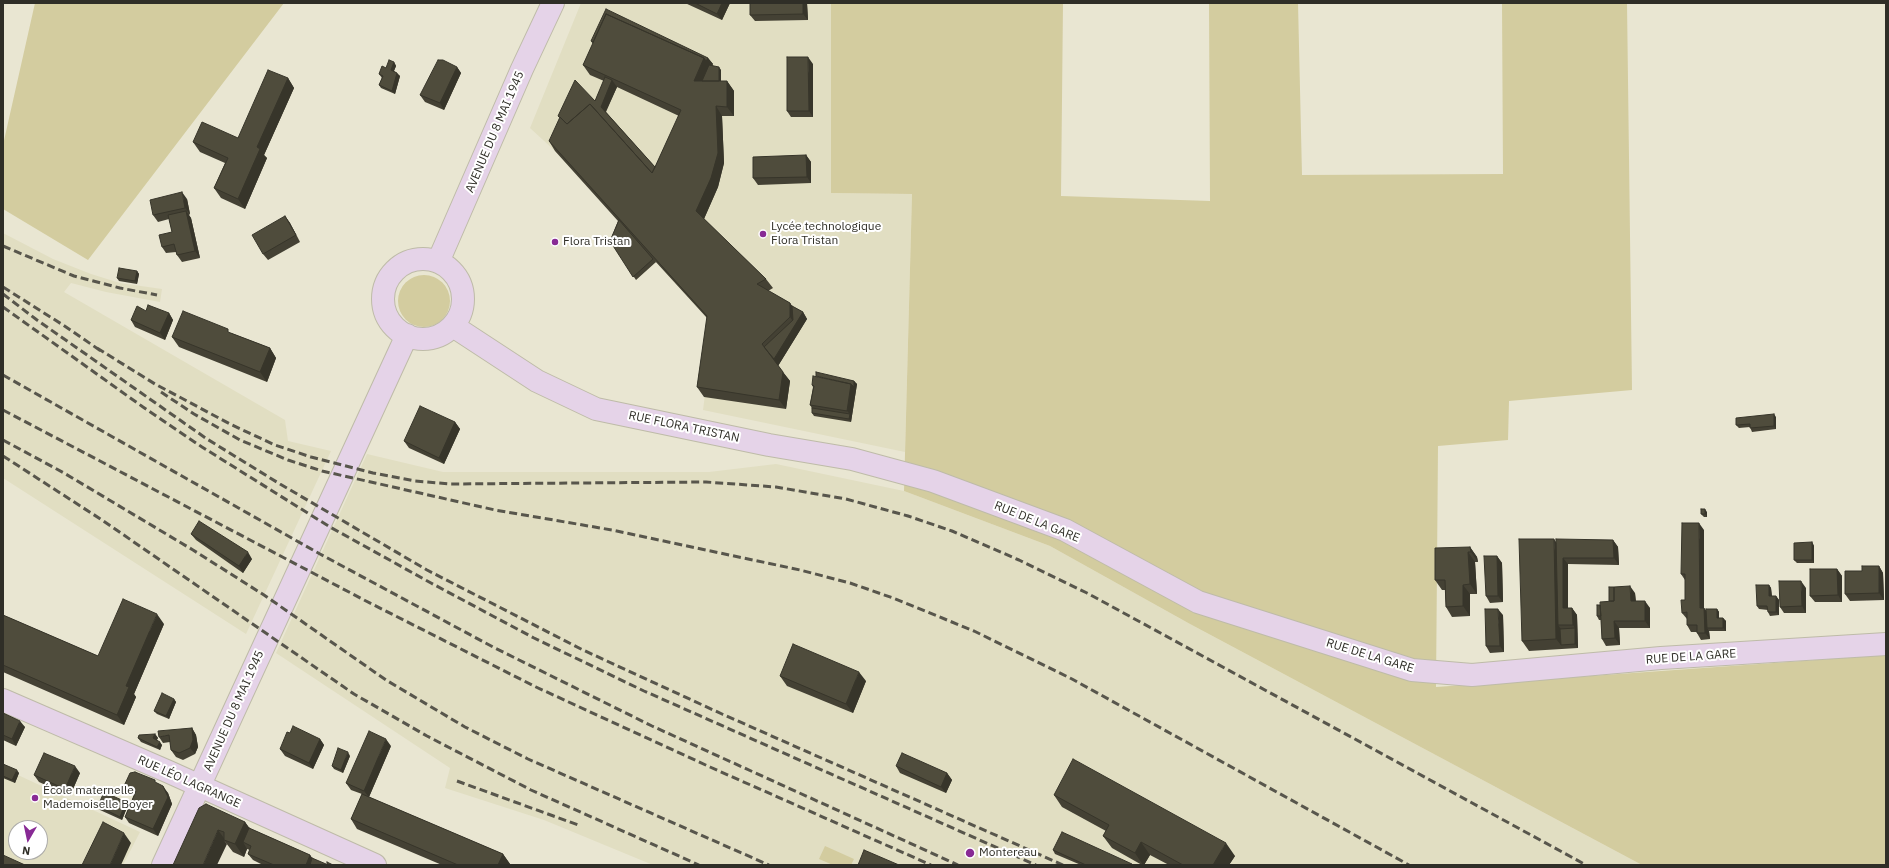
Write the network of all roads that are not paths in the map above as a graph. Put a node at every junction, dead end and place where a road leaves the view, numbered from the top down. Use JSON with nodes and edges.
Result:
{"nodes":[{"id":1,"x":553,"y":3,"type":"edge"},
{"id":2,"x":438,"y":262,"type":"junction"},
{"id":3,"x":454,"y":326,"type":"junction"},
{"id":4,"x":407,"y":335,"type":"junction"},
{"id":5,"x":933,"y":482,"type":"joint"},
{"id":6,"x":1886,"y":644,"type":"edge"},
{"id":7,"x":3,"y":700,"type":"edge"},
{"id":8,"x":200,"y":786,"type":"junction"},
{"id":9,"x":163,"y":865,"type":"edge"},
{"id":10,"x":375,"y":865,"type":"edge"}],
"edges":[{"from":1,"to":2,"type":"main road","name":"AVENUE DU 8 MAI 1945"},
{"from":2,"to":3,"type":"main road"},
{"from":2,"to":4,"type":"main road"},
{"from":3,"to":4,"type":"main road"},
{"from":3,"to":5,"type":"main road","name":"RUE FLORA TRISTAN"},
{"from":4,"to":8,"type":"main road","name":"AVENUE DU 8 MAI 1945"},
{"from":5,"to":6,"type":"main road","name":"RUE DE LA GARE"},
{"from":7,"to":8,"type":"main road","name":"RUE LÉO LAGRANGE"},
{"from":8,"to":9,"type":"main road","name":"AVENUE DU 8 MAI 1945"},
{"from":8,"to":10,"type":"main road","name":"RUE LÉO LAGRANGE"}]}
